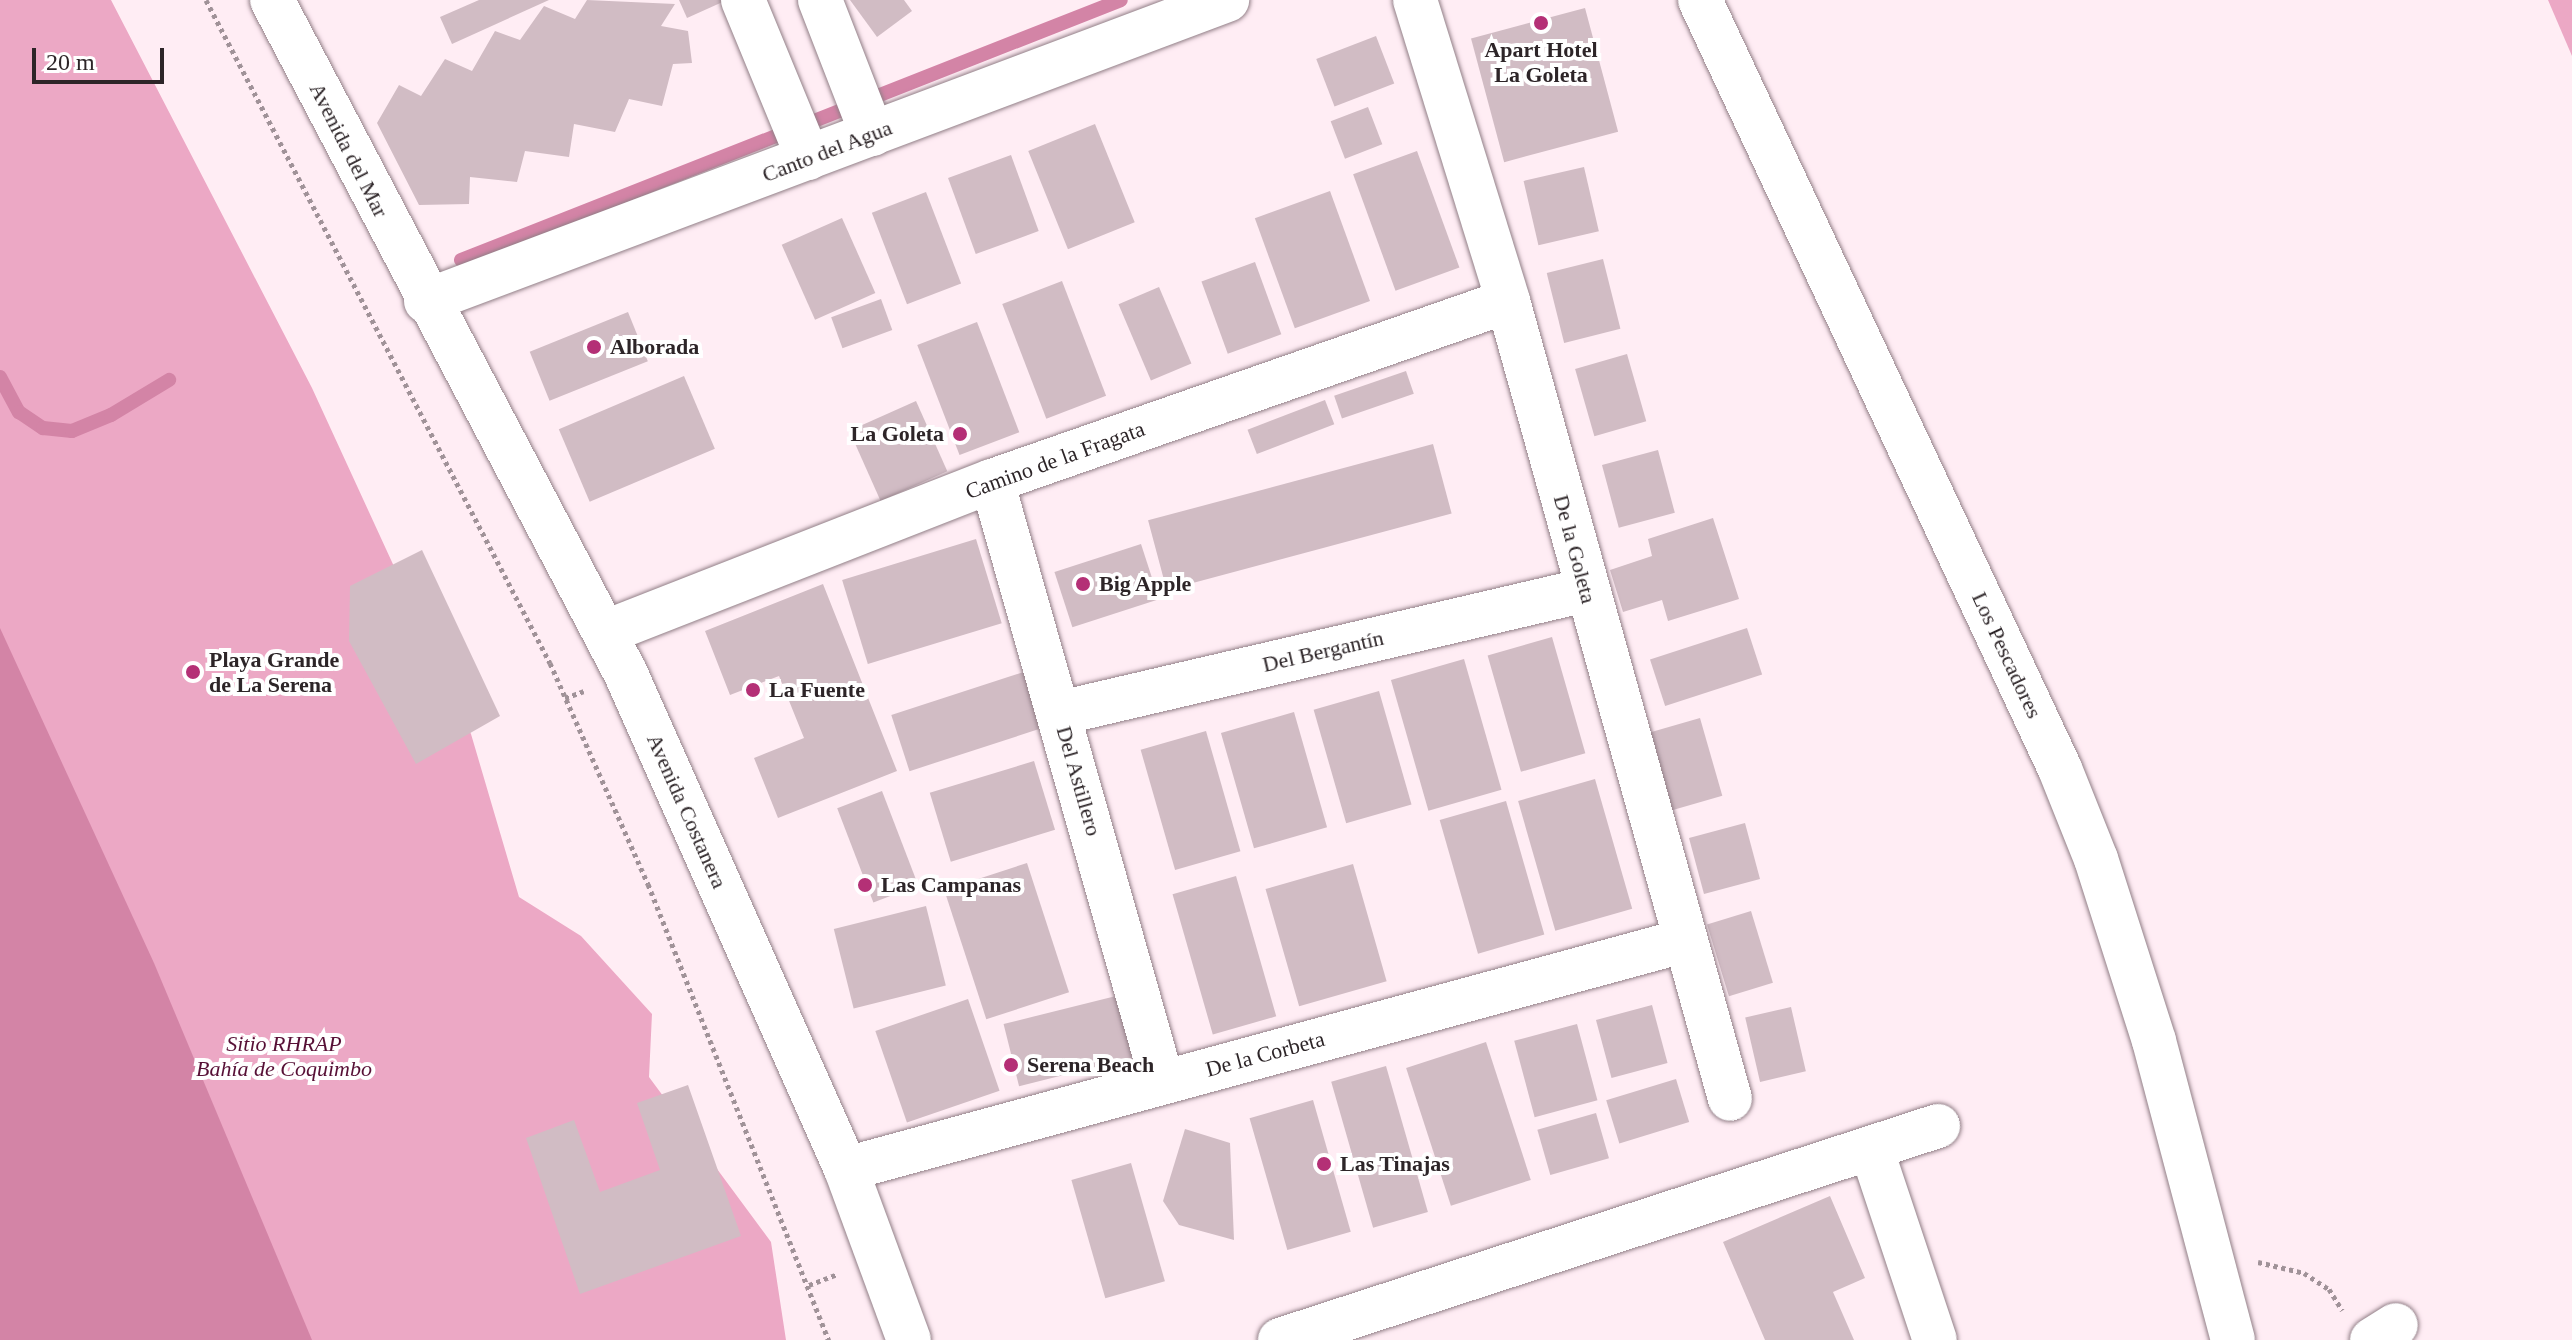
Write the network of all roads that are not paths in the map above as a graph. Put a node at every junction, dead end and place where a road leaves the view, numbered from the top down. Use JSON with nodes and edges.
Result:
{"nodes":[{"id":1,"x":743,"y":0,"type":"edge"},
{"id":2,"x":820,"y":0,"type":"edge"},
{"id":3,"x":1415,"y":0,"type":"edge"},
{"id":4,"x":1700,"y":0,"type":"edge"},
{"id":5,"x":1223,"y":1,"type":"edge"},
{"id":6,"x":282,"y":3,"type":"edge"},
{"id":7,"x":864,"y":113,"type":"junction"},
{"id":8,"x":800,"y":138,"type":"junction"},
{"id":9,"x":426,"y":301,"type":"junction"},
{"id":10,"x":1508,"y":301,"type":"junction"},
{"id":11,"x":992,"y":481,"type":"junction"},
{"id":12,"x":1586,"y":590,"type":"junction"},
{"id":13,"x":606,"y":632,"type":"junction"},
{"id":14,"x":1060,"y":713,"type":"junction"},
{"id":15,"x":1683,"y":941,"type":"junction"},
{"id":16,"x":1162,"y":1081,"type":"junction"},
{"id":17,"x":1730,"y":1099,"type":"dead end"},
{"id":18,"x":1938,"y":1126,"type":"dead end"},
{"id":19,"x":1871,"y":1148,"type":"junction"},
{"id":20,"x":846,"y":1169,"type":"junction"},
{"id":21,"x":909,"y":1340,"type":"edge"},
{"id":22,"x":1280,"y":1340,"type":"edge"},
{"id":23,"x":1935,"y":1340,"type":"edge"},
{"id":24,"x":2233,"y":1340,"type":"edge"}],
"edges":[{"from":1,"to":8,"type":"street"},
{"from":2,"to":7,"type":"street"},
{"from":3,"to":10,"type":"street","name":"De la Goleta"},
{"from":4,"to":24,"type":"street","name":"Los Pescadores"},
{"from":5,"to":7,"type":"street","name":"Canto del Agua"},
{"from":6,"to":9,"type":"street","name":"Avenida del Mar"},
{"from":7,"to":8,"type":"street","name":"Canto del Agua"},
{"from":8,"to":9,"type":"street","name":"Canto del Agua"},
{"from":9,"to":13,"type":"street","name":"Avenida Costanera"},
{"from":10,"to":11,"type":"street","name":"Camino de la Fragata"},
{"from":10,"to":12,"type":"street","name":"De la Goleta"},
{"from":11,"to":13,"type":"street","name":"Camino de la Fragata"},
{"from":11,"to":14,"type":"street","name":"Del Astillero"},
{"from":12,"to":14,"type":"street","name":"Del Bergantín"},
{"from":12,"to":15,"type":"street","name":"De la Goleta"},
{"from":13,"to":20,"type":"street","name":"Avenida Costanera"},
{"from":14,"to":16,"type":"street","name":"Del Astillero"},
{"from":15,"to":16,"type":"street","name":"De la Corbeta"},
{"from":15,"to":17,"type":"street","name":"De la Goleta"},
{"from":16,"to":20,"type":"street","name":"De la Corbeta"},
{"from":18,"to":19,"type":"street"},
{"from":19,"to":22,"type":"street"},
{"from":19,"to":23,"type":"street"},
{"from":20,"to":21,"type":"street","name":"Avenida Costanera"}]}
